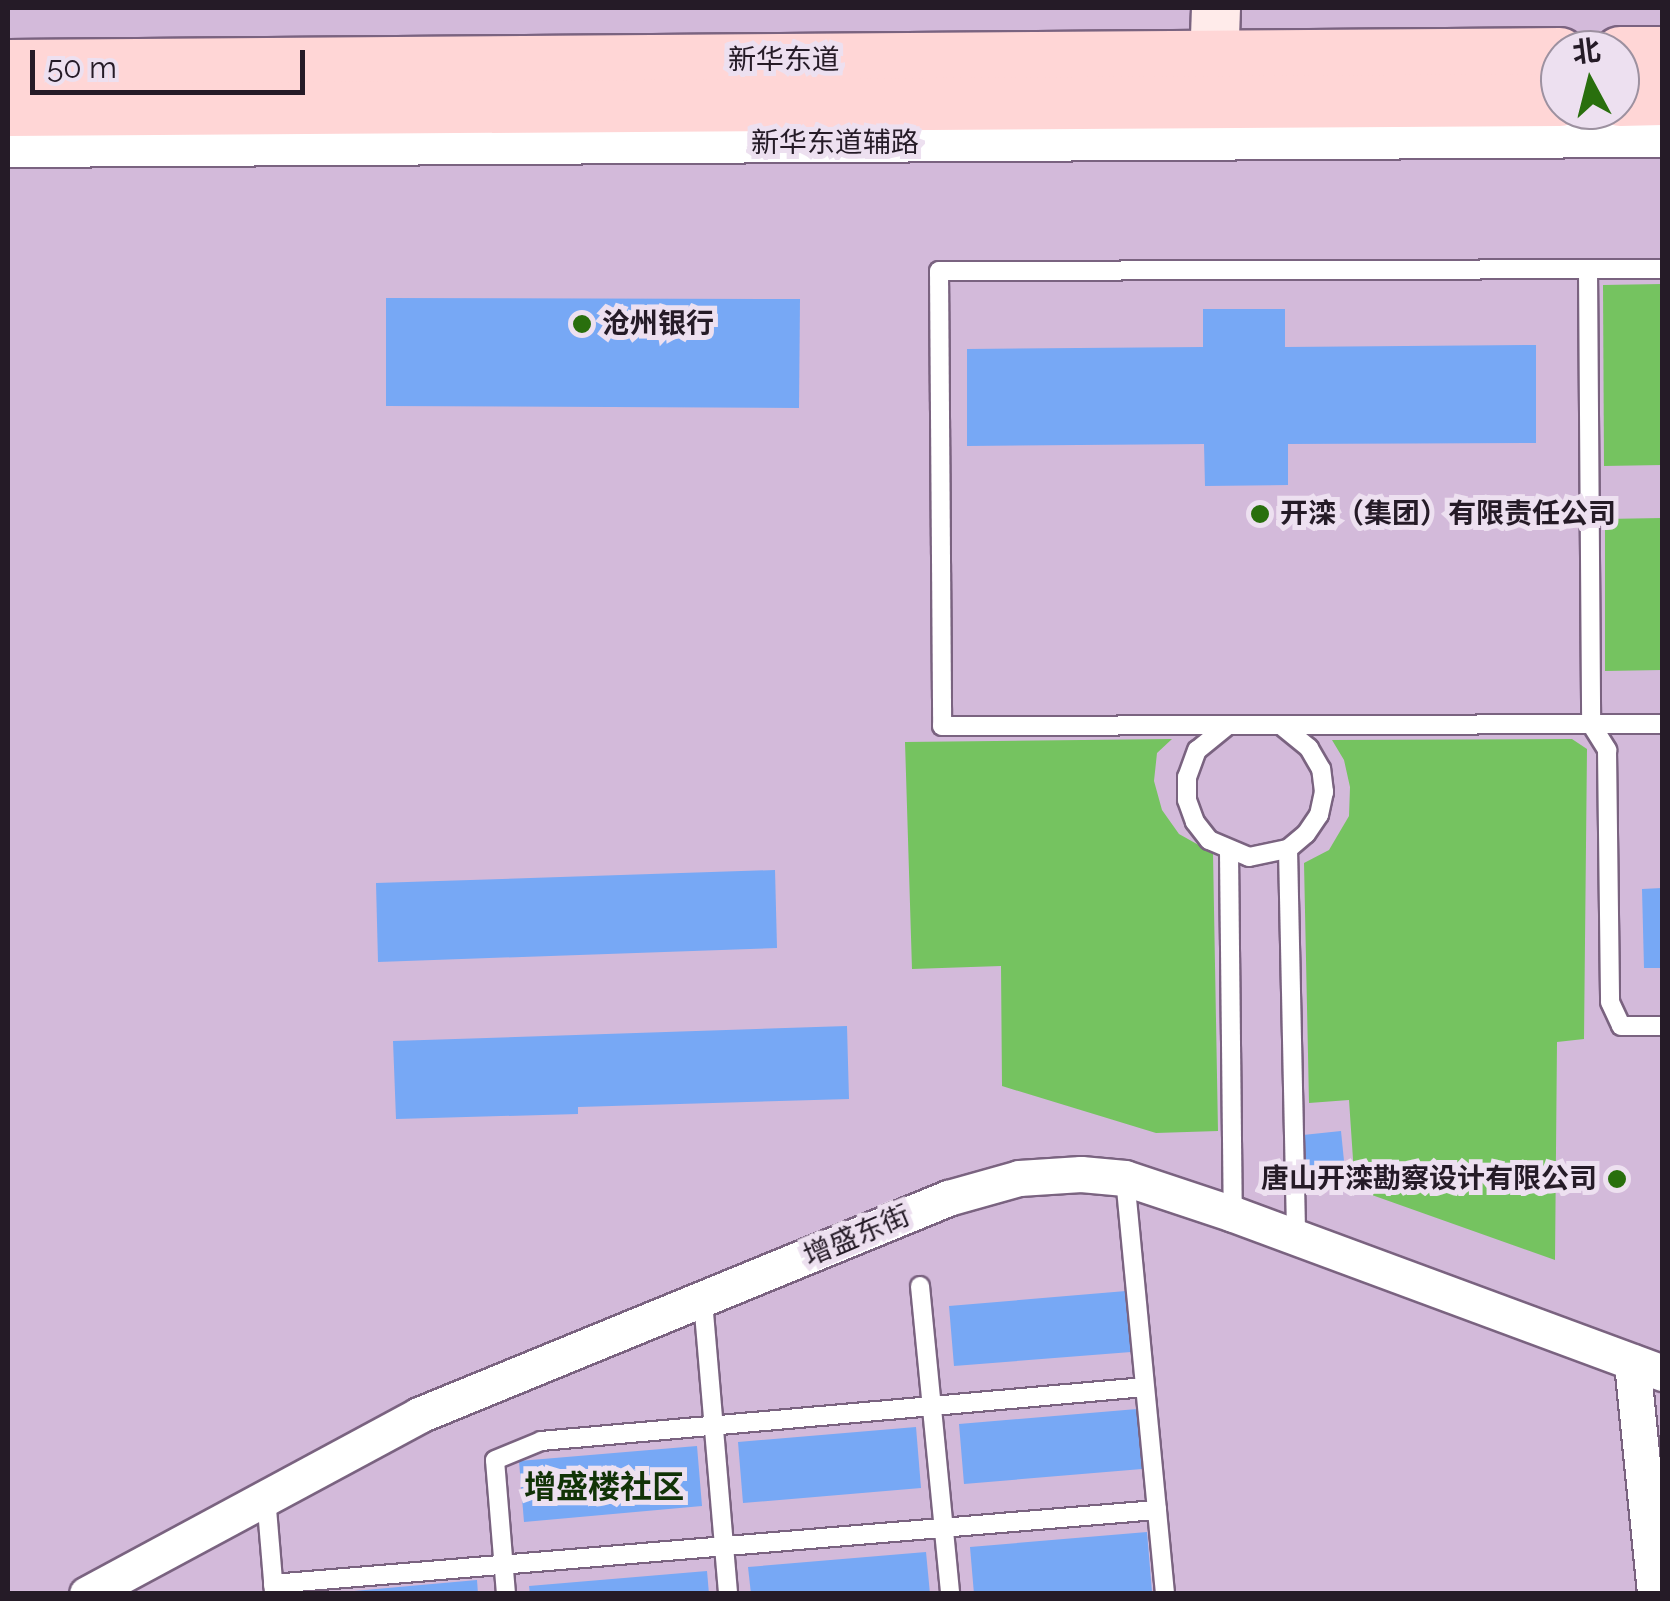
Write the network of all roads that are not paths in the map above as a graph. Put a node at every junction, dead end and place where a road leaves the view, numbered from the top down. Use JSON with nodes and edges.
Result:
{"nodes":[{"id":1,"x":1540,"y":55,"type":"edge"},
{"id":2,"x":8,"y":66,"type":"edge"},
{"id":3,"x":1214,"y":76,"type":"edge"},
{"id":4,"x":1540,"y":99,"type":"edge"},
{"id":5,"x":8,"y":110,"type":"edge"},
{"id":6,"x":1662,"y":139,"type":"edge"},
{"id":7,"x":8,"y":149,"type":"edge"},
{"id":8,"x":1662,"y":269,"type":"edge"},
{"id":9,"x":1588,"y":270,"type":"junction"},
{"id":10,"x":1591,"y":724,"type":"junction"},
{"id":11,"x":1662,"y":724,"type":"edge"},
{"id":12,"x":1281,"y":725,"type":"junction"},
{"id":13,"x":1227,"y":726,"type":"junction"},
{"id":14,"x":1288,"y":849,"type":"junction"},
{"id":15,"x":1229,"y":852,"type":"junction"},
{"id":16,"x":1662,"y":1026,"type":"edge"},
{"id":17,"x":1125,"y":1178,"type":"junction"},
{"id":18,"x":1232,"y":1214,"type":"junction"},
{"id":19,"x":1296,"y":1237,"type":"junction"},
{"id":20,"x":920,"y":1286,"type":"dead end"},
{"id":21,"x":703,"y":1300,"type":"junction"},
{"id":22,"x":1647,"y":1368,"type":"edge"},
{"id":23,"x":1145,"y":1387,"type":"junction"},
{"id":24,"x":932,"y":1406,"type":"junction"},
{"id":25,"x":714,"y":1426,"type":"junction"},
{"id":26,"x":266,"y":1497,"type":"junction"},
{"id":27,"x":1157,"y":1510,"type":"junction"},
{"id":28,"x":944,"y":1528,"type":"junction"},
{"id":29,"x":724,"y":1546,"type":"junction"},
{"id":30,"x":504,"y":1565,"type":"junction"},
{"id":31,"x":274,"y":1589,"type":"edge"},
{"id":32,"x":88,"y":1594,"type":"edge"},
{"id":33,"x":506,"y":1594,"type":"edge"},
{"id":34,"x":728,"y":1594,"type":"edge"},
{"id":35,"x":950,"y":1594,"type":"edge"},
{"id":36,"x":1164,"y":1594,"type":"edge"},
{"id":37,"x":1655,"y":1594,"type":"edge"}],
"edges":[{"from":1,"to":3,"type":"main road","name":"新华东道"},
{"from":2,"to":3,"type":"main road","name":"新华东道"},
{"from":3,"to":4,"type":"main road","name":"新华东道"},
{"from":3,"to":5,"type":"main road","name":"新华东道"},
{"from":3,"to":6,"type":"street","name":"新华东道辅路"},
{"from":3,"to":7,"type":"street","name":"新华东道辅路"},
{"from":8,"to":9,"type":"lane"},
{"from":9,"to":10,"type":"lane"},
{"from":9,"to":13,"type":"lane"},
{"from":10,"to":11,"type":"lane"},
{"from":10,"to":12,"type":"lane"},
{"from":10,"to":16,"type":"lane"},
{"from":12,"to":13,"type":"lane"},
{"from":12,"to":14,"type":"lane"},
{"from":13,"to":15,"type":"lane"},
{"from":14,"to":15,"type":"lane"},
{"from":14,"to":19,"type":"lane"},
{"from":15,"to":18,"type":"lane"},
{"from":17,"to":18,"type":"street","name":"增盛东街"},
{"from":17,"to":21,"type":"street","name":"增盛东街"},
{"from":17,"to":23,"type":"lane"},
{"from":18,"to":19,"type":"street","name":"增盛东街"},
{"from":19,"to":22,"type":"street","name":"增盛东街"},
{"from":20,"to":24,"type":"lane"},
{"from":21,"to":25,"type":"lane"},
{"from":21,"to":26,"type":"street","name":"增盛东街"},
{"from":22,"to":37,"type":"street"},
{"from":23,"to":24,"type":"lane"},
{"from":23,"to":27,"type":"lane"},
{"from":24,"to":25,"type":"lane"},
{"from":24,"to":28,"type":"lane"},
{"from":25,"to":29,"type":"lane"},
{"from":25,"to":30,"type":"lane"},
{"from":26,"to":31,"type":"lane"},
{"from":26,"to":32,"type":"street","name":"增盛东街"},
{"from":27,"to":28,"type":"lane"},
{"from":27,"to":36,"type":"lane"},
{"from":28,"to":29,"type":"lane"},
{"from":28,"to":35,"type":"lane"},
{"from":29,"to":30,"type":"lane"},
{"from":29,"to":34,"type":"lane"},
{"from":30,"to":31,"type":"lane"},
{"from":30,"to":33,"type":"lane"}]}
